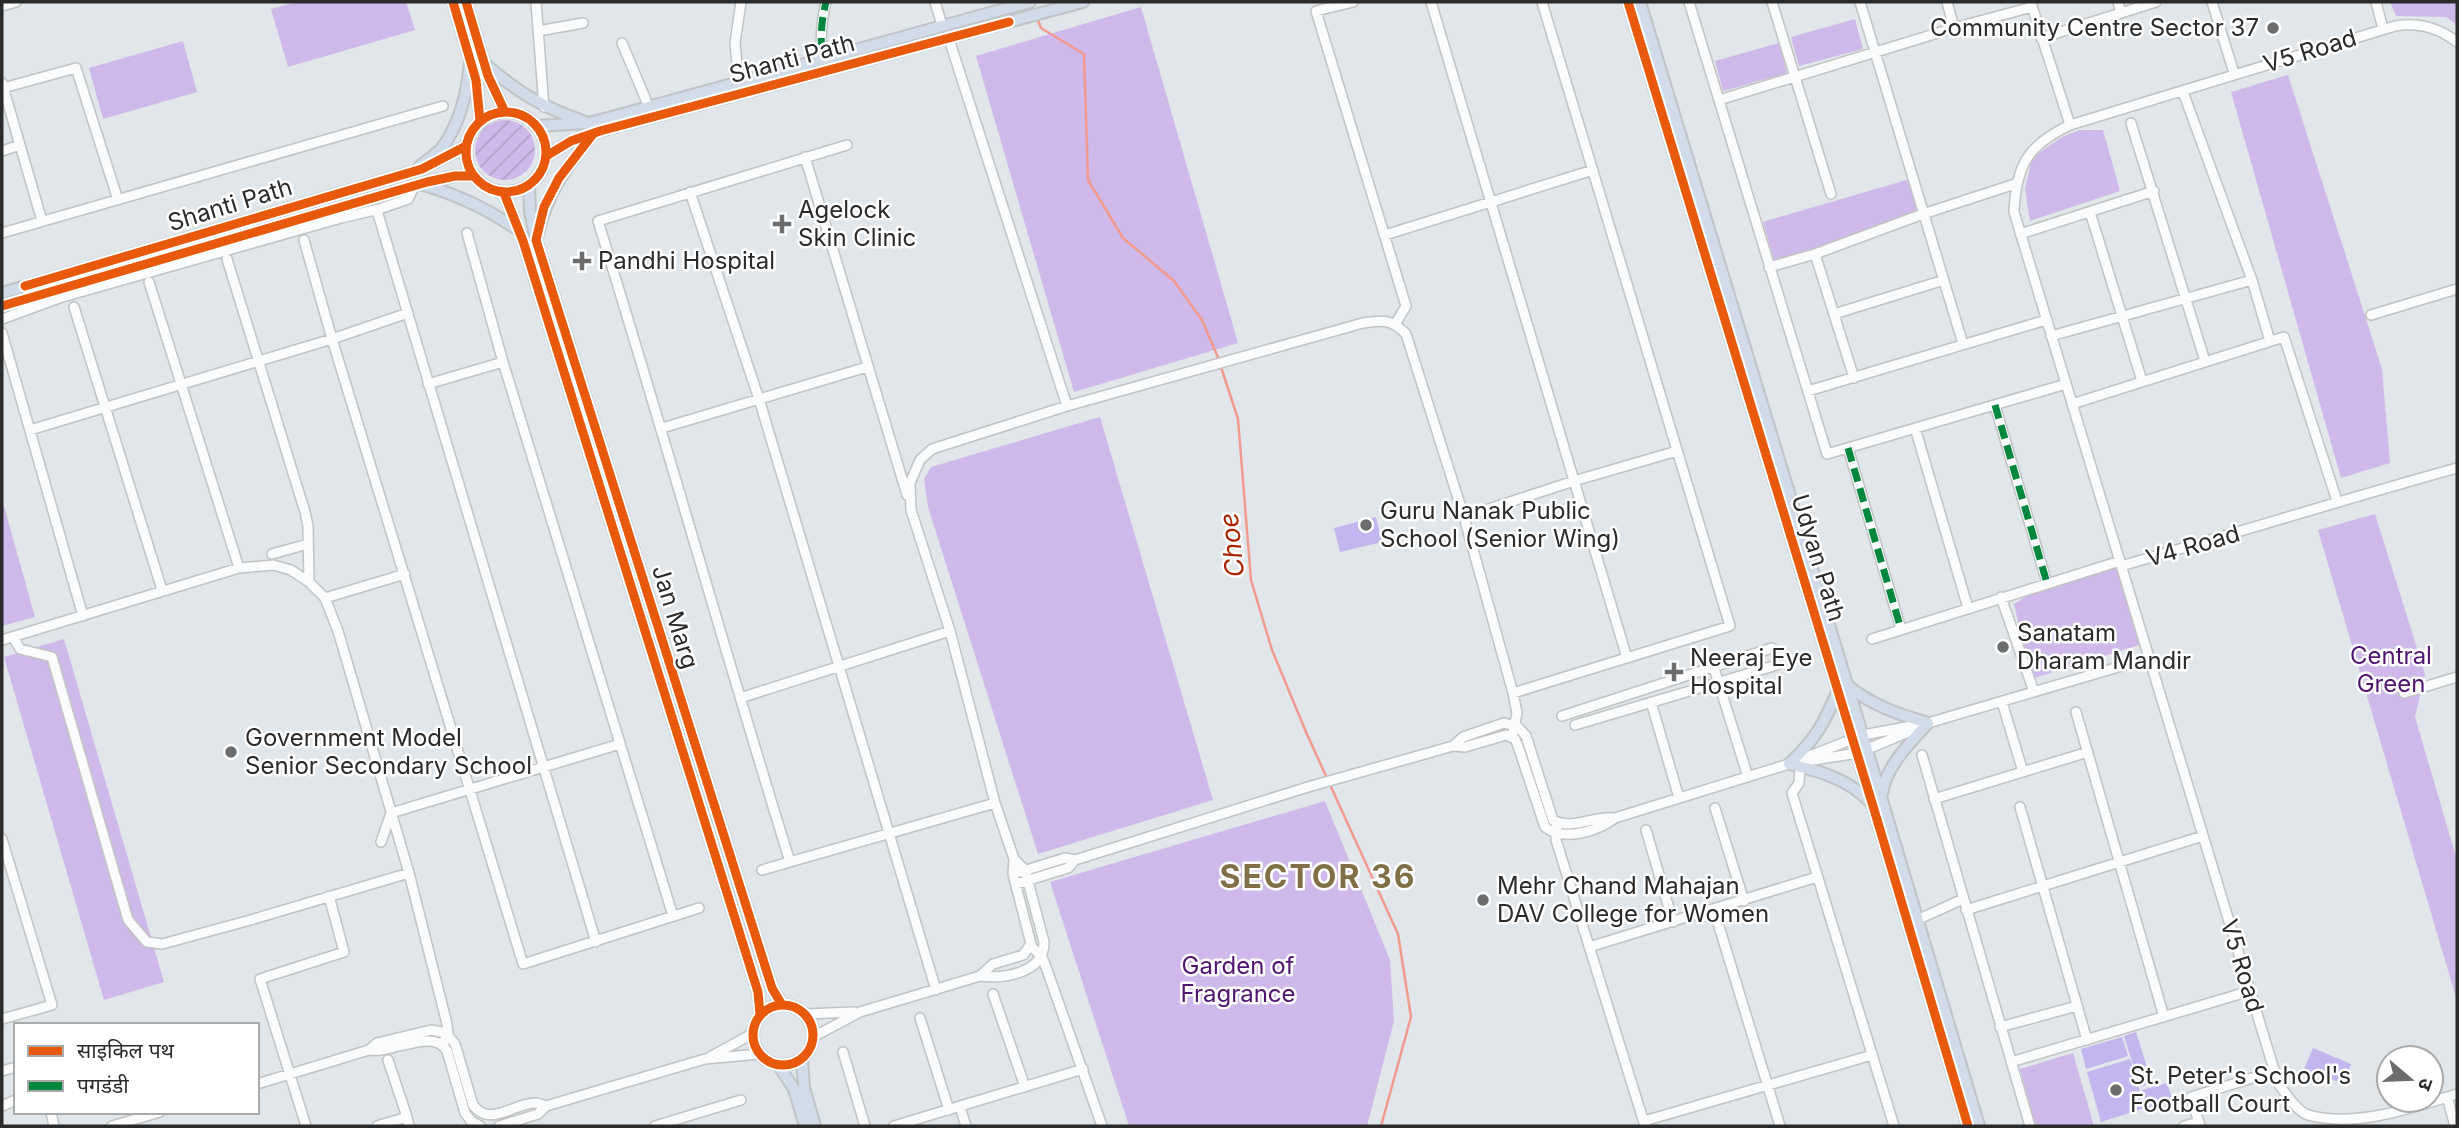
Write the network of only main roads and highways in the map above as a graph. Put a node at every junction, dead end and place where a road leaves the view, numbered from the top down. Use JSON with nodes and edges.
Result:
{"nodes":[{"id":1,"x":453,"y":2,"type":"edge"},
{"id":2,"x":467,"y":2,"type":"edge"},
{"id":3,"x":1030,"y":2,"type":"edge"},
{"id":4,"x":1628,"y":2,"type":"edge"},
{"id":5,"x":1640,"y":2,"type":"edge"},
{"id":6,"x":1079,"y":3,"type":"edge"},
{"id":7,"x":470,"y":60,"type":"junction"},
{"id":8,"x":484,"y":63,"type":"junction"},
{"id":9,"x":505,"y":113,"type":"junction"},
{"id":10,"x":480,"y":121,"type":"junction"},
{"id":11,"x":588,"y":122,"type":"junction"},
{"id":12,"x":538,"y":126,"type":"junction"},
{"id":13,"x":593,"y":134,"type":"junction"},
{"id":14,"x":466,"y":146,"type":"junction"},
{"id":15,"x":548,"y":155,"type":"junction"},
{"id":16,"x":415,"y":171,"type":"junction"},
{"id":17,"x":472,"y":176,"type":"junction"},
{"id":18,"x":417,"y":185,"type":"junction"},
{"id":19,"x":529,"y":185,"type":"junction"},
{"id":20,"x":504,"y":193,"type":"junction"},
{"id":21,"x":518,"y":230,"type":"junction"},
{"id":22,"x":536,"y":240,"type":"junction"},
{"id":23,"x":2,"y":293,"type":"edge"},
{"id":24,"x":2,"y":306,"type":"edge"},
{"id":25,"x":1843,"y":687,"type":"junction"},
{"id":26,"x":1877,"y":802,"type":"junction"},
{"id":27,"x":782,"y":1005,"type":"junction"},
{"id":28,"x":760,"y":1014,"type":"junction"},
{"id":29,"x":802,"y":1059,"type":"junction"},
{"id":30,"x":779,"y":1066,"type":"junction"},
{"id":31,"x":805,"y":1126,"type":"edge"},
{"id":32,"x":815,"y":1126,"type":"edge"},
{"id":33,"x":1968,"y":1126,"type":"edge"},
{"id":34,"x":1979,"y":1126,"type":"edge"}],
"edges":[{"from":1,"to":7,"type":"main road"},
{"from":2,"to":8,"type":"main road"},
{"from":3,"to":11,"type":"main road","name":"Shanti Path"},
{"from":4,"to":25,"type":"main road","name":"Udyan Path"},
{"from":5,"to":25,"type":"main road","name":"Udyan Path"},
{"from":6,"to":13,"type":"main road","name":"Shanti Path"},
{"from":7,"to":10,"type":"main road"},
{"from":7,"to":16,"type":"main road"},
{"from":8,"to":9,"type":"main road"},
{"from":8,"to":11,"type":"main road"},
{"from":9,"to":10,"type":"main road"},
{"from":9,"to":12,"type":"main road"},
{"from":10,"to":14,"type":"main road"},
{"from":11,"to":12,"type":"main road","name":"Shanti Path"},
{"from":12,"to":15,"type":"main road"},
{"from":13,"to":15,"type":"main road","name":"Shanti Path"},
{"from":13,"to":22,"type":"main road"},
{"from":14,"to":16,"type":"main road","name":"Shanti Path"},
{"from":14,"to":17,"type":"main road"},
{"from":15,"to":19,"type":"main road"},
{"from":16,"to":23,"type":"main road","name":"Shanti Path"},
{"from":17,"to":18,"type":"main road","name":"Shanti Path"},
{"from":17,"to":20,"type":"main road"},
{"from":18,"to":21,"type":"main road"},
{"from":18,"to":24,"type":"main road","name":"Shanti Path"},
{"from":19,"to":20,"type":"main road"},
{"from":19,"to":22,"type":"main road","name":"Jan Marg"},
{"from":20,"to":21,"type":"main road","name":"Jan Marg"},
{"from":21,"to":28,"type":"main road","name":"Jan Marg"},
{"from":22,"to":27,"type":"main road","name":"Jan Marg"},
{"from":25,"to":26,"type":"main road","name":"Udyan Path"},
{"from":25,"to":26,"type":"main road"},
{"from":25,"to":26,"type":"main road"},
{"from":26,"to":33,"type":"main road","name":"Udyan Path"},
{"from":26,"to":34,"type":"main road","name":"Udyan Path"},
{"from":27,"to":28,"type":"main road"},
{"from":27,"to":29,"type":"main road"},
{"from":28,"to":30,"type":"main road"},
{"from":29,"to":30,"type":"main road"},
{"from":29,"to":32,"type":"main road"},
{"from":30,"to":31,"type":"main road"}]}
